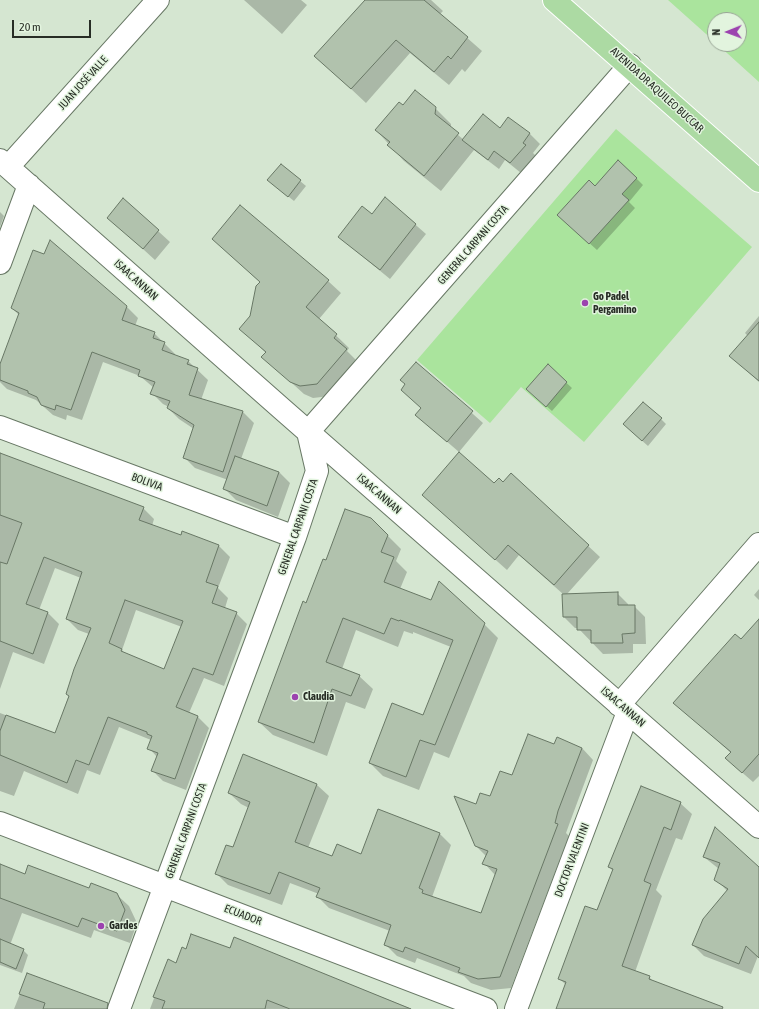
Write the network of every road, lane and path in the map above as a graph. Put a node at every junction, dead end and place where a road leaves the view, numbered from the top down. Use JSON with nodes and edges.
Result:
{"nodes":[{"id":1,"x":158,"y":0,"type":"edge"},
{"id":2,"x":554,"y":0,"type":"edge"},
{"id":3,"x":630,"y":65,"type":"junction"},
{"id":4,"x":4,"y":163,"type":"edge"},
{"id":5,"x":759,"y":181,"type":"edge"},
{"id":6,"x":29,"y":185,"type":"junction"},
{"id":7,"x":0,"y":263,"type":"edge"},
{"id":8,"x":0,"y":427,"type":"edge"},
{"id":9,"x":308,"y":432,"type":"junction"},
{"id":10,"x":295,"y":537,"type":"junction"},
{"id":11,"x":759,"y":544,"type":"edge"},
{"id":12,"x":624,"y":708,"type":"junction"},
{"id":13,"x":0,"y":822,"type":"edge"},
{"id":14,"x":759,"y":827,"type":"edge"},
{"id":15,"x":166,"y":885,"type":"junction"},
{"id":16,"x":119,"y":1009,"type":"edge"},
{"id":17,"x":486,"y":1009,"type":"edge"},
{"id":18,"x":516,"y":1009,"type":"edge"}],
"edges":[{"from":1,"to":4,"type":"street","name":"JUAN JOSÉ VALLE"},
{"from":2,"to":3,"type":"highway","name":"AVENIDA DR AQUILEO BUCCAR"},
{"from":3,"to":5,"type":"highway","name":"AVENIDA DR AQUILEO BUCCAR"},
{"from":3,"to":9,"type":"street","name":"GENERAL CARPANI COSTA"},
{"from":4,"to":6,"type":"street","name":"ISAAC ANNAN"},
{"from":6,"to":7,"type":"street"},
{"from":6,"to":9,"type":"street","name":"ISAAC ANNAN"},
{"from":8,"to":10,"type":"street","name":"BOLIVIA"},
{"from":9,"to":10,"type":"street","name":"GENERAL CARPANI COSTA"},
{"from":9,"to":12,"type":"street","name":"ISAAC ANNAN"},
{"from":10,"to":15,"type":"street","name":"GENERAL CARPANI COSTA"},
{"from":11,"to":12,"type":"street","name":"DOCTOR VALENTINI"},
{"from":12,"to":14,"type":"street","name":"ISAAC ANNAN"},
{"from":12,"to":18,"type":"street","name":"DOCTOR VALENTINI"},
{"from":13,"to":15,"type":"street","name":"ECUADOR"},
{"from":15,"to":16,"type":"street","name":"GENERAL CARPANI COSTA"},
{"from":15,"to":17,"type":"street","name":"ECUADOR"}]}
